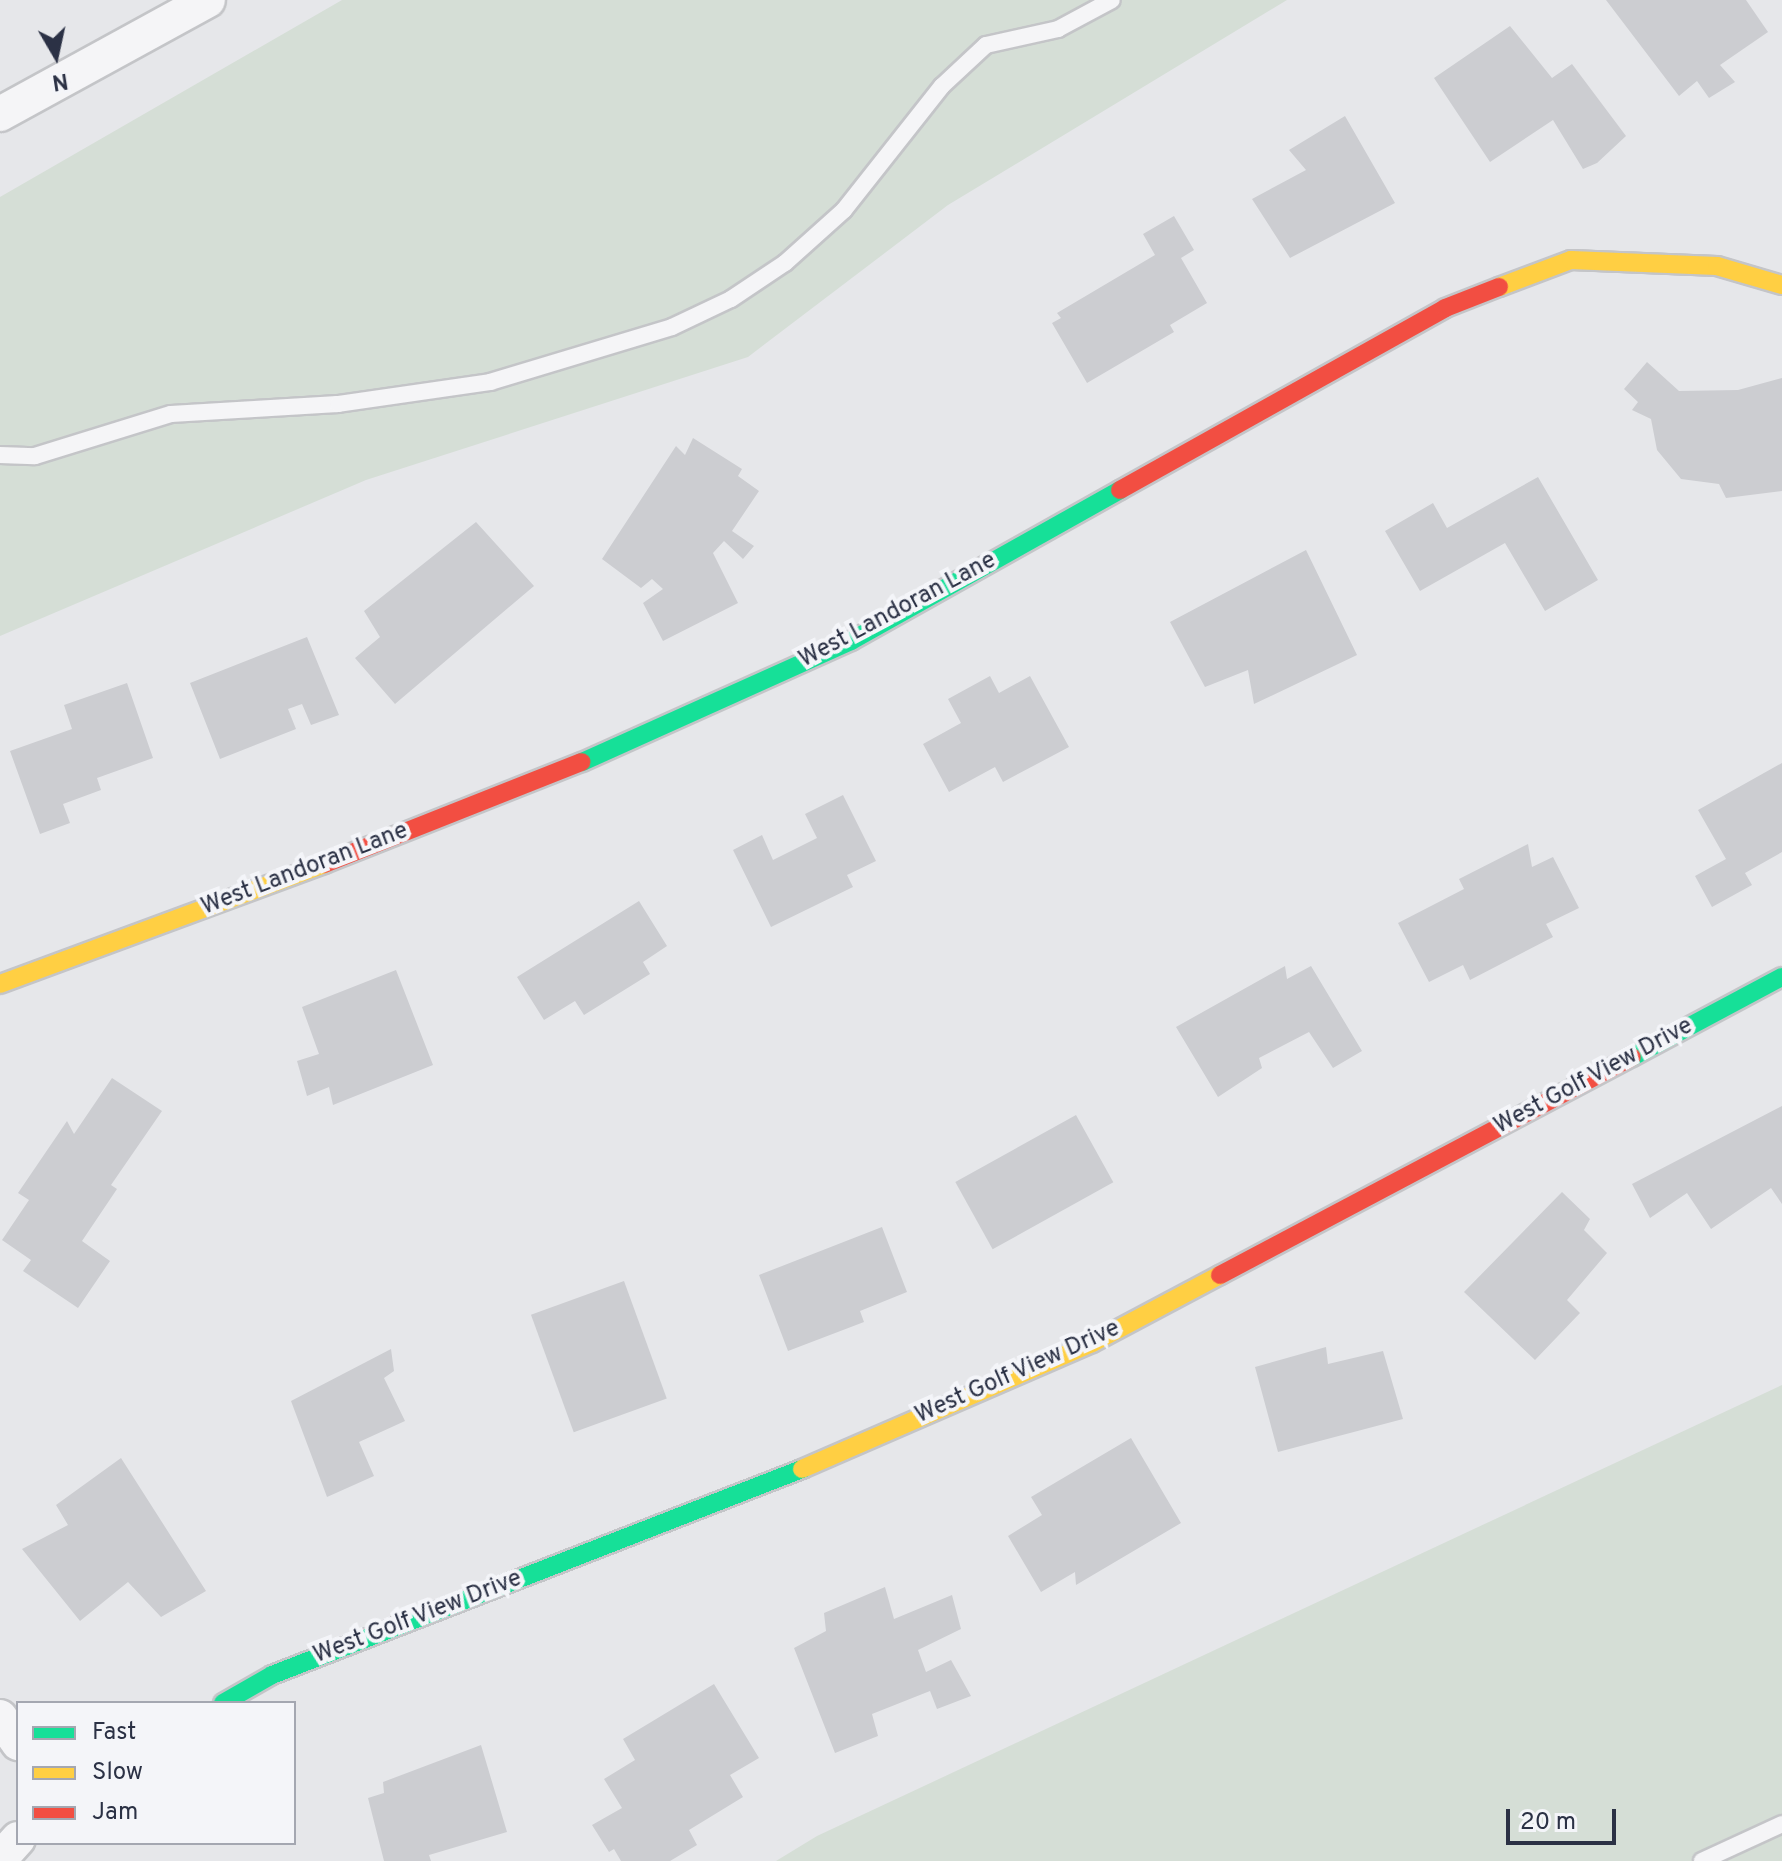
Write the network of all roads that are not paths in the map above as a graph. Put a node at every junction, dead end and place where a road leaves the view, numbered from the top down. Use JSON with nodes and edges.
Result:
{"nodes":[{"id":1,"x":208,"y":0,"type":"edge"},
{"id":2,"x":1112,"y":0,"type":"edge"},
{"id":3,"x":0,"y":114,"type":"edge"},
{"id":4,"x":1782,"y":285,"type":"edge"},
{"id":5,"x":0,"y":455,"type":"edge"},
{"id":6,"x":1782,"y":977,"type":"edge"},
{"id":7,"x":0,"y":984,"type":"edge"},
{"id":8,"x":226,"y":1701,"type":"edge"},
{"id":9,"x":0,"y":1717,"type":"edge"},
{"id":10,"x":16,"y":1740,"type":"edge"},
{"id":11,"x":1782,"y":1824,"type":"edge"},
{"id":12,"x":16,"y":1841,"type":"edge"},
{"id":13,"x":0,"y":1859,"type":"edge"},
{"id":14,"x":1702,"y":1861,"type":"edge"}],
"edges":[{"from":1,"to":3,"type":"street"},
{"from":2,"to":5,"type":"lane"},
{"from":4,"to":7,"type":"street","name":"West Landoran Lane"},
{"from":6,"to":8,"type":"street","name":"West Golf View Drive"},
{"from":9,"to":10,"type":"street"},
{"from":11,"to":14,"type":"lane"},
{"from":12,"to":13,"type":"street"}]}
